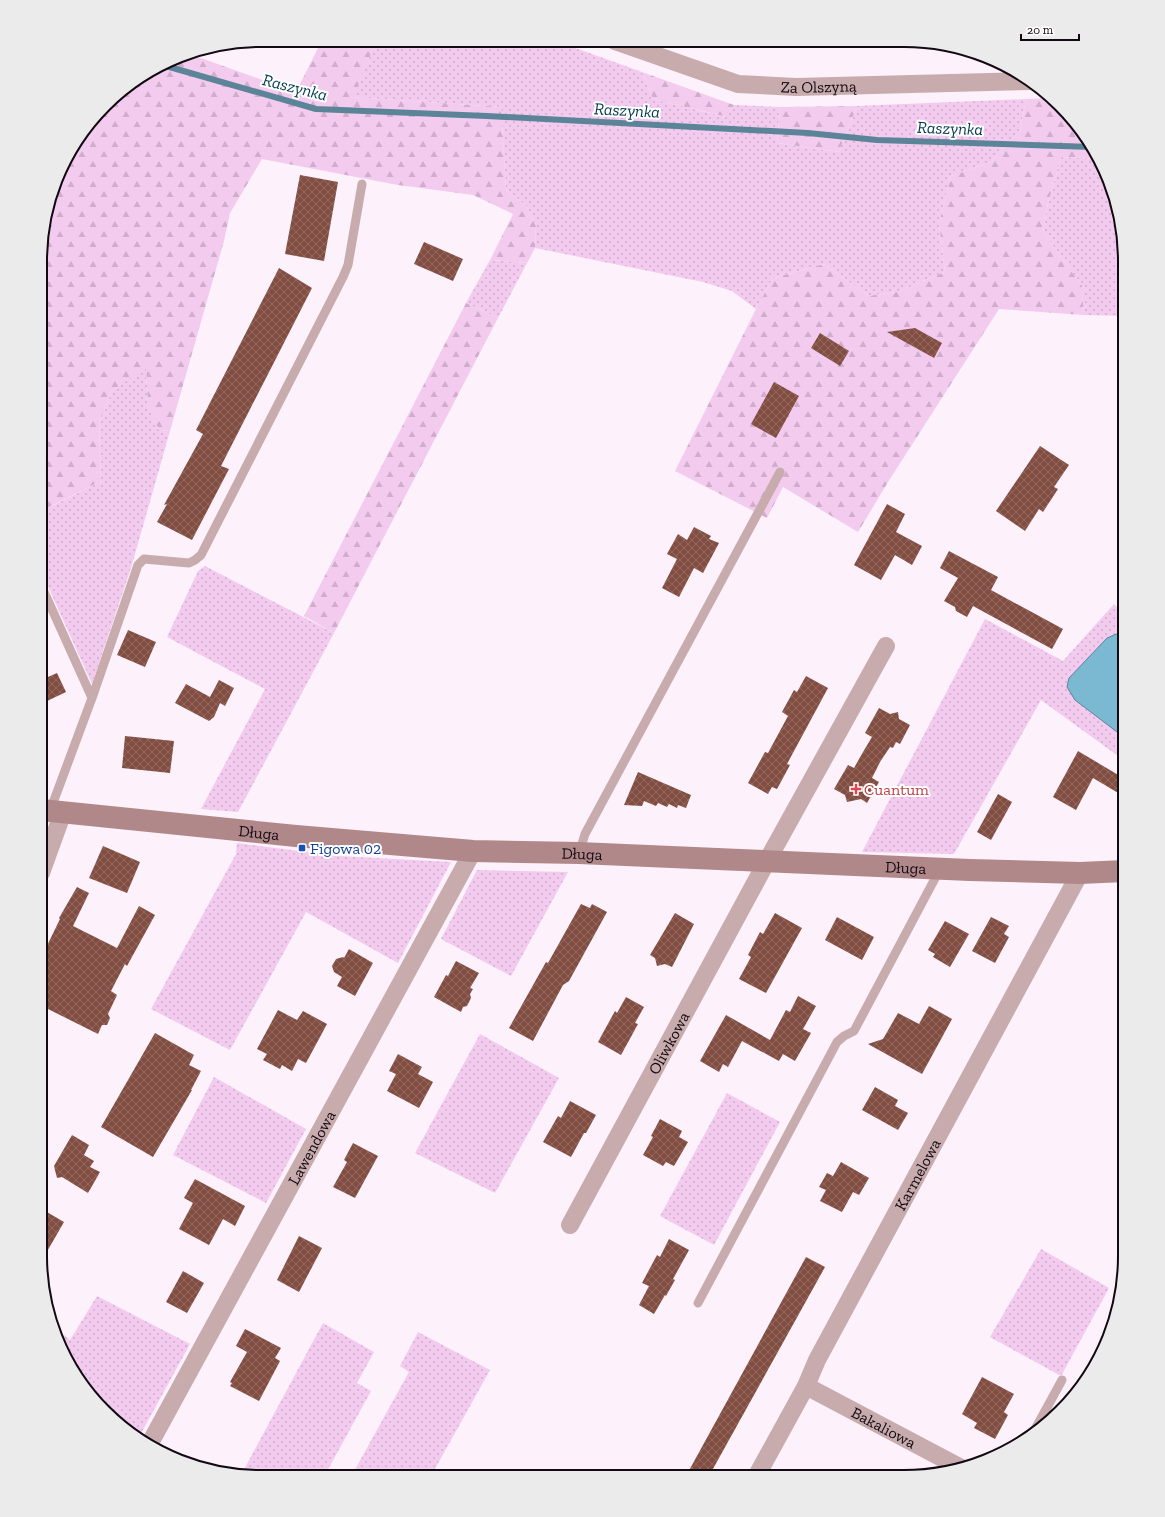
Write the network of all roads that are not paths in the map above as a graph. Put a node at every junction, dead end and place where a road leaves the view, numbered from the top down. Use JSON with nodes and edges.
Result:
{"nodes":[{"id":1,"x":632,"y":47,"type":"edge"},
{"id":2,"x":1020,"y":81,"type":"edge"},
{"id":3,"x":362,"y":184,"type":"dead end"},
{"id":4,"x":780,"y":472,"type":"dead end"},
{"id":5,"x":47,"y":598,"type":"edge"},
{"id":6,"x":886,"y":646,"type":"dead end"},
{"id":7,"x":92,"y":698,"type":"junction"},
{"id":8,"x":51,"y":811,"type":"edge"},
{"id":9,"x":47,"y":836,"type":"edge"},
{"id":10,"x":473,"y":850,"type":"junction"},
{"id":11,"x":579,"y":853,"type":"junction"},
{"id":12,"x":767,"y":861,"type":"junction"},
{"id":13,"x":941,"y":868,"type":"junction"},
{"id":14,"x":1118,"y":871,"type":"edge"},
{"id":15,"x":1080,"y":873,"type":"junction"},
{"id":16,"x":570,"y":1225,"type":"dead end"},
{"id":17,"x":698,"y":1303,"type":"dead end"},
{"id":18,"x":1062,"y":1380,"type":"dead end"},
{"id":19,"x":806,"y":1386,"type":"junction"},
{"id":20,"x":1039,"y":1422,"type":"edge"},
{"id":21,"x":152,"y":1440,"type":"edge"},
{"id":22,"x":953,"y":1464,"type":"edge"},
{"id":23,"x":760,"y":1470,"type":"edge"}],
"edges":[{"from":1,"to":2,"type":"street","name":"Za Olszyną"},
{"from":3,"to":7,"type":"lane"},
{"from":4,"to":11,"type":"lane"},
{"from":5,"to":7,"type":"lane"},
{"from":6,"to":12,"type":"street","name":"Oliwkowa"},
{"from":7,"to":8,"type":"lane"},
{"from":8,"to":9,"type":"street"},
{"from":8,"to":10,"type":"street","name":"Długa"},
{"from":10,"to":11,"type":"street","name":"Długa"},
{"from":10,"to":21,"type":"street","name":"Lawendowa"},
{"from":11,"to":12,"type":"street","name":"Długa"},
{"from":12,"to":13,"type":"street","name":"Długa"},
{"from":12,"to":16,"type":"street","name":"Oliwkowa"},
{"from":13,"to":15,"type":"street","name":"Długa"},
{"from":13,"to":17,"type":"lane"},
{"from":14,"to":15,"type":"street","name":"Długa"},
{"from":15,"to":19,"type":"street","name":"Karmelowa"},
{"from":18,"to":20,"type":"lane"},
{"from":19,"to":22,"type":"street","name":"Bakaliowa"},
{"from":19,"to":23,"type":"street","name":"Karmelowa"}]}
